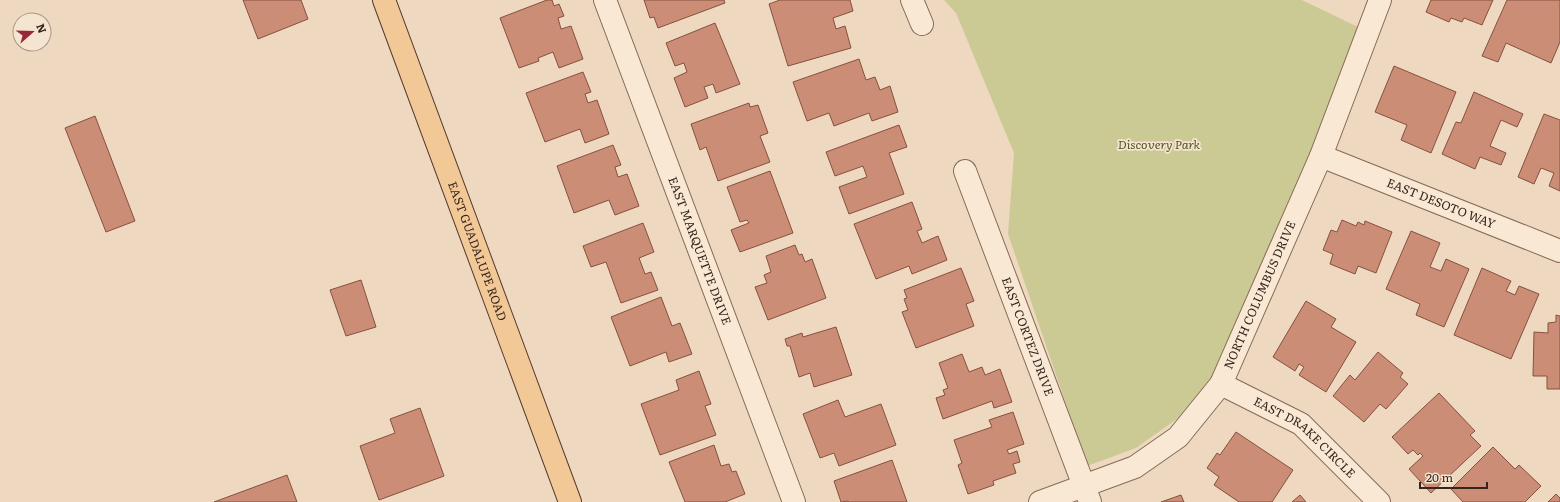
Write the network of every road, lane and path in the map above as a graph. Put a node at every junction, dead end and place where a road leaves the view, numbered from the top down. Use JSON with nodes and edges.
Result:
{"nodes":[{"id":1,"x":384,"y":0,"type":"edge"},
{"id":2,"x":605,"y":0,"type":"edge"},
{"id":3,"x":912,"y":0,"type":"edge"},
{"id":4,"x":1380,"y":0,"type":"edge"},
{"id":5,"x":922,"y":24,"type":"dead end"},
{"id":6,"x":1322,"y":156,"type":"junction"},
{"id":7,"x":965,"y":171,"type":"dead end"},
{"id":8,"x":1560,"y":251,"type":"edge"},
{"id":9,"x":1221,"y":384,"type":"junction"},
{"id":10,"x":1087,"y":494,"type":"edge"},
{"id":11,"x":570,"y":502,"type":"edge"},
{"id":12,"x":794,"y":502,"type":"edge"},
{"id":13,"x":1040,"y":502,"type":"edge"},
{"id":14,"x":1379,"y":502,"type":"edge"}],
"edges":[{"from":1,"to":11,"type":"main road","name":"EAST GUADALUPE ROAD"},
{"from":2,"to":12,"type":"street","name":"EAST MARQUETTE DRIVE"},
{"from":3,"to":5,"type":"street"},
{"from":4,"to":6,"type":"street","name":"NORTH COLUMBUS DRIVE"},
{"from":6,"to":8,"type":"street","name":"EAST DESOTO WAY"},
{"from":6,"to":9,"type":"street","name":"NORTH COLUMBUS DRIVE"},
{"from":7,"to":10,"type":"street","name":"EAST CORTEZ DRIVE"},
{"from":9,"to":10,"type":"street","name":"NORTH COLUMBUS DRIVE"},
{"from":9,"to":14,"type":"street","name":"EAST DRAKE CIRCLE"},
{"from":10,"to":13,"type":"street","name":"NORTH COLUMBUS DRIVE"}]}
